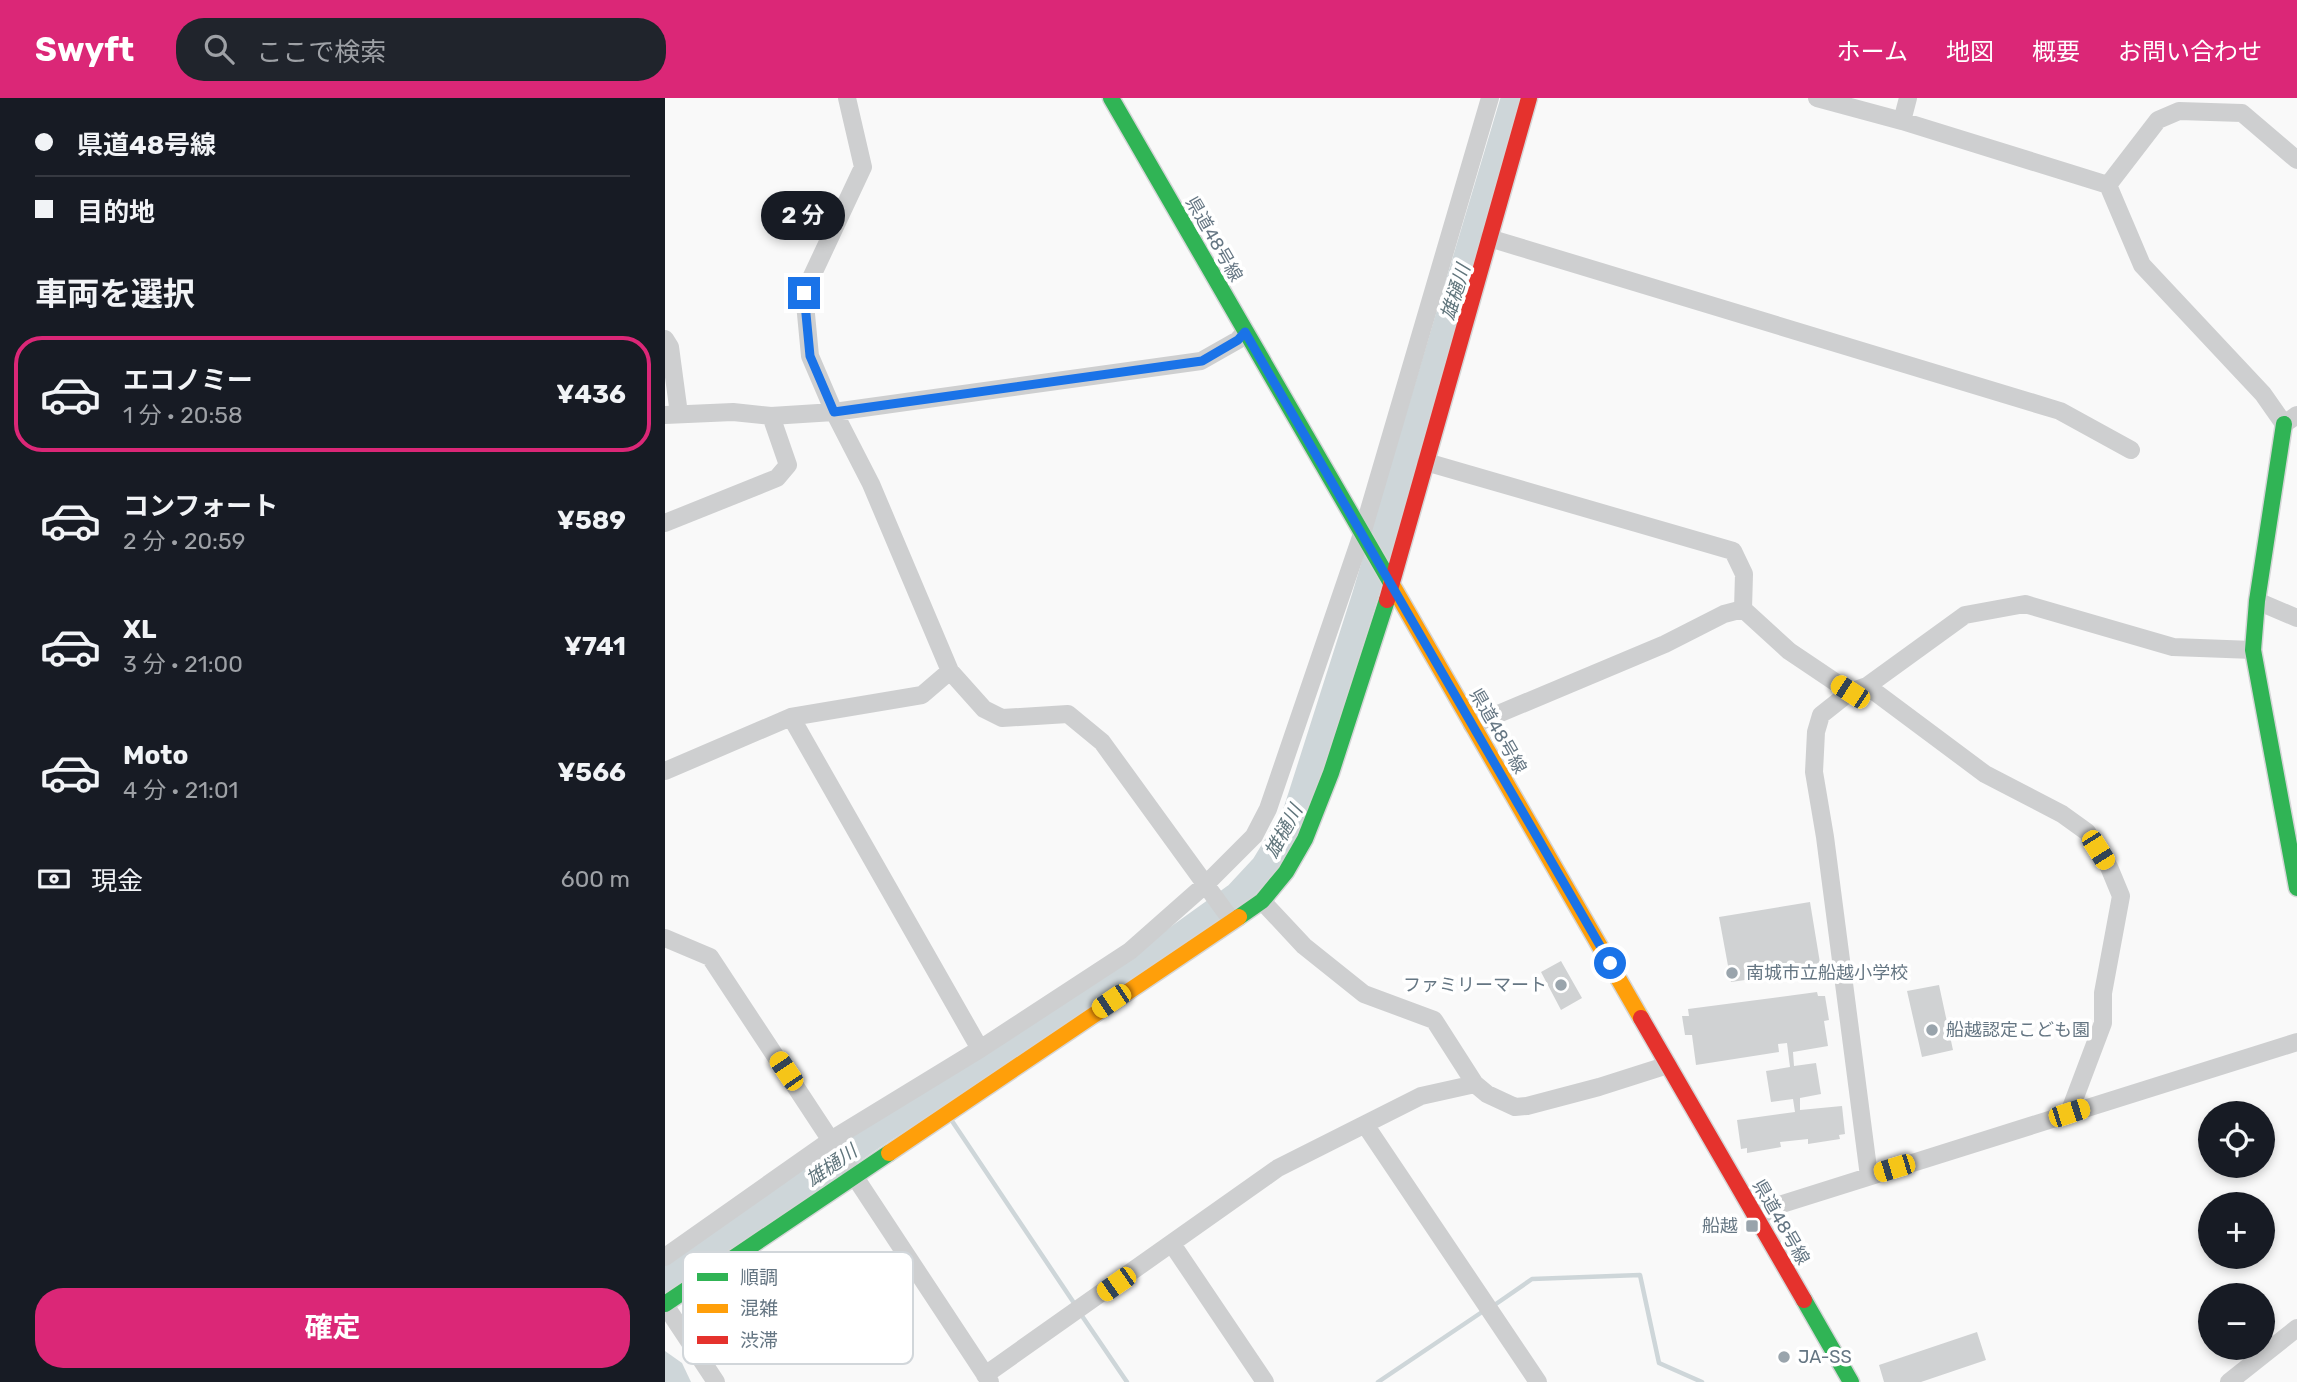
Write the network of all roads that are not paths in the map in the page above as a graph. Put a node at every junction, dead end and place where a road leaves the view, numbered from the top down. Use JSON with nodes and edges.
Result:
{"nodes":[{"id":1,"x":847,"y":98,"type":"edge"},
{"id":2,"x":1490,"y":98,"type":"edge"},
{"id":3,"x":1529,"y":98,"type":"edge"},
{"id":4,"x":1817,"y":98,"type":"edge"},
{"id":5,"x":1908,"y":98,"type":"edge"},
{"id":6,"x":1119,"y":101,"type":"edge"},
{"id":7,"x":1902,"y":121,"type":"junction"},
{"id":8,"x":2297,"y":160,"type":"edge"},
{"id":9,"x":2108,"y":185,"type":"junction"},
{"id":10,"x":1489,"y":238,"type":"junction"},
{"id":11,"x":1245,"y":332,"type":"junction"},
{"id":12,"x":665,"y":339,"type":"edge"},
{"id":13,"x":834,"y":412,"type":"junction"},
{"id":14,"x":672,"y":414,"type":"edge"},
{"id":15,"x":771,"y":416,"type":"junction"},
{"id":16,"x":2290,"y":420,"type":"edge"},
{"id":17,"x":2131,"y":450,"type":"dead end"},
{"id":18,"x":1426,"y":462,"type":"junction"},
{"id":19,"x":665,"y":523,"type":"edge"},
{"id":20,"x":1365,"y":539,"type":"junction"},
{"id":21,"x":1389,"y":581,"type":"junction"},
{"id":22,"x":2257,"y":601,"type":"junction"},
{"id":23,"x":1743,"y":609,"type":"junction"},
{"id":24,"x":2297,"y":618,"type":"edge"},
{"id":25,"x":2253,"y":650,"type":"junction"},
{"id":26,"x":950,"y":671,"type":"junction"},
{"id":27,"x":1859,"y":689,"type":"junction"},
{"id":28,"x":791,"y":717,"type":"junction"},
{"id":29,"x":1472,"y":724,"type":"junction"},
{"id":30,"x":665,"y":771,"type":"edge"},
{"id":31,"x":1207,"y":883,"type":"junction"},
{"id":32,"x":2297,"y":888,"type":"edge"},
{"id":33,"x":1262,"y":901,"type":"junction"},
{"id":34,"x":1232,"y":921,"type":"junction"},
{"id":35,"x":665,"y":938,"type":"edge"},
{"id":36,"x":2297,"y":1042,"type":"edge"},
{"id":37,"x":980,"y":1049,"type":"junction"},
{"id":38,"x":1668,"y":1065,"type":"junction"},
{"id":39,"x":1475,"y":1084,"type":"junction"},
{"id":40,"x":2069,"y":1113,"type":"junction"},
{"id":41,"x":1366,"y":1126,"type":"junction"},
{"id":42,"x":831,"y":1140,"type":"junction"},
{"id":43,"x":1869,"y":1176,"type":"junction"},
{"id":44,"x":855,"y":1178,"type":"junction"},
{"id":45,"x":1757,"y":1217,"type":"junction"},
{"id":46,"x":1172,"y":1244,"type":"junction"},
{"id":47,"x":744,"y":1252,"type":"edge"},
{"id":48,"x":904,"y":1252,"type":"edge"},
{"id":49,"x":665,"y":1257,"type":"edge"},
{"id":50,"x":913,"y":1266,"type":"edge"},
{"id":51,"x":683,"y":1293,"type":"edge"},
{"id":52,"x":665,"y":1305,"type":"edge"},
{"id":53,"x":2297,"y":1328,"type":"edge"},
{"id":54,"x":683,"y":1332,"type":"edge"},
{"id":55,"x":704,"y":1364,"type":"edge"},
{"id":56,"x":988,"y":1379,"type":"edge"},
{"id":57,"x":716,"y":1382,"type":"edge"},
{"id":58,"x":1265,"y":1382,"type":"edge"},
{"id":59,"x":1538,"y":1382,"type":"edge"},
{"id":60,"x":1851,"y":1382,"type":"edge"},
{"id":61,"x":2228,"y":1382,"type":"edge"}],
"edges":[{"from":1,"to":13,"type":"street"},
{"from":2,"to":20,"type":"street"},
{"from":3,"to":10,"type":"street"},
{"from":4,"to":7,"type":"street"},
{"from":5,"to":7,"type":"street"},
{"from":6,"to":11,"type":"street","name":"県道48号線"},
{"from":7,"to":9,"type":"street"},
{"from":8,"to":9,"type":"street"},
{"from":9,"to":16,"type":"street"},
{"from":10,"to":17,"type":"street"},
{"from":10,"to":18,"type":"street"},
{"from":11,"to":13,"type":"street"},
{"from":11,"to":20,"type":"street","name":"県道48号線"},
{"from":12,"to":14,"type":"street"},
{"from":13,"to":15,"type":"street"},
{"from":13,"to":26,"type":"street"},
{"from":14,"to":15,"type":"street"},
{"from":15,"to":19,"type":"street"},
{"from":16,"to":22,"type":"street"},
{"from":18,"to":21,"type":"street"},
{"from":18,"to":23,"type":"street"},
{"from":20,"to":21,"type":"street","name":"県道48号線"},
{"from":20,"to":31,"type":"street"},
{"from":21,"to":29,"type":"street","name":"県道48号線"},
{"from":21,"to":33,"type":"street"},
{"from":22,"to":24,"type":"street"},
{"from":22,"to":25,"type":"street"},
{"from":23,"to":27,"type":"street"},
{"from":23,"to":29,"type":"street"},
{"from":25,"to":27,"type":"street"},
{"from":25,"to":32,"type":"street"},
{"from":26,"to":28,"type":"street"},
{"from":26,"to":31,"type":"street"},
{"from":27,"to":40,"type":"street"},
{"from":27,"to":43,"type":"street"},
{"from":28,"to":30,"type":"street"},
{"from":28,"to":37,"type":"street"},
{"from":29,"to":38,"type":"street","name":"県道48号線"},
{"from":31,"to":34,"type":"street"},
{"from":31,"to":37,"type":"street"},
{"from":33,"to":34,"type":"street"},
{"from":33,"to":39,"type":"street"},
{"from":34,"to":44,"type":"street"},
{"from":35,"to":42,"type":"street"},
{"from":36,"to":40,"type":"street"},
{"from":37,"to":42,"type":"street"},
{"from":38,"to":39,"type":"street"},
{"from":38,"to":45,"type":"street","name":"県道48号線"},
{"from":39,"to":41,"type":"street"},
{"from":40,"to":43,"type":"street"},
{"from":41,"to":46,"type":"street"},
{"from":41,"to":59,"type":"street"},
{"from":42,"to":44,"type":"street"},
{"from":42,"to":49,"type":"street"},
{"from":43,"to":45,"type":"street"},
{"from":44,"to":47,"type":"street"},
{"from":44,"to":48,"type":"street"},
{"from":45,"to":60,"type":"street","name":"県道48号線"},
{"from":46,"to":56,"type":"street"},
{"from":46,"to":58,"type":"street"},
{"from":50,"to":56,"type":"street"},
{"from":51,"to":52,"type":"street"},
{"from":52,"to":54,"type":"street"},
{"from":53,"to":61,"type":"street"},
{"from":55,"to":57,"type":"street"}]}
